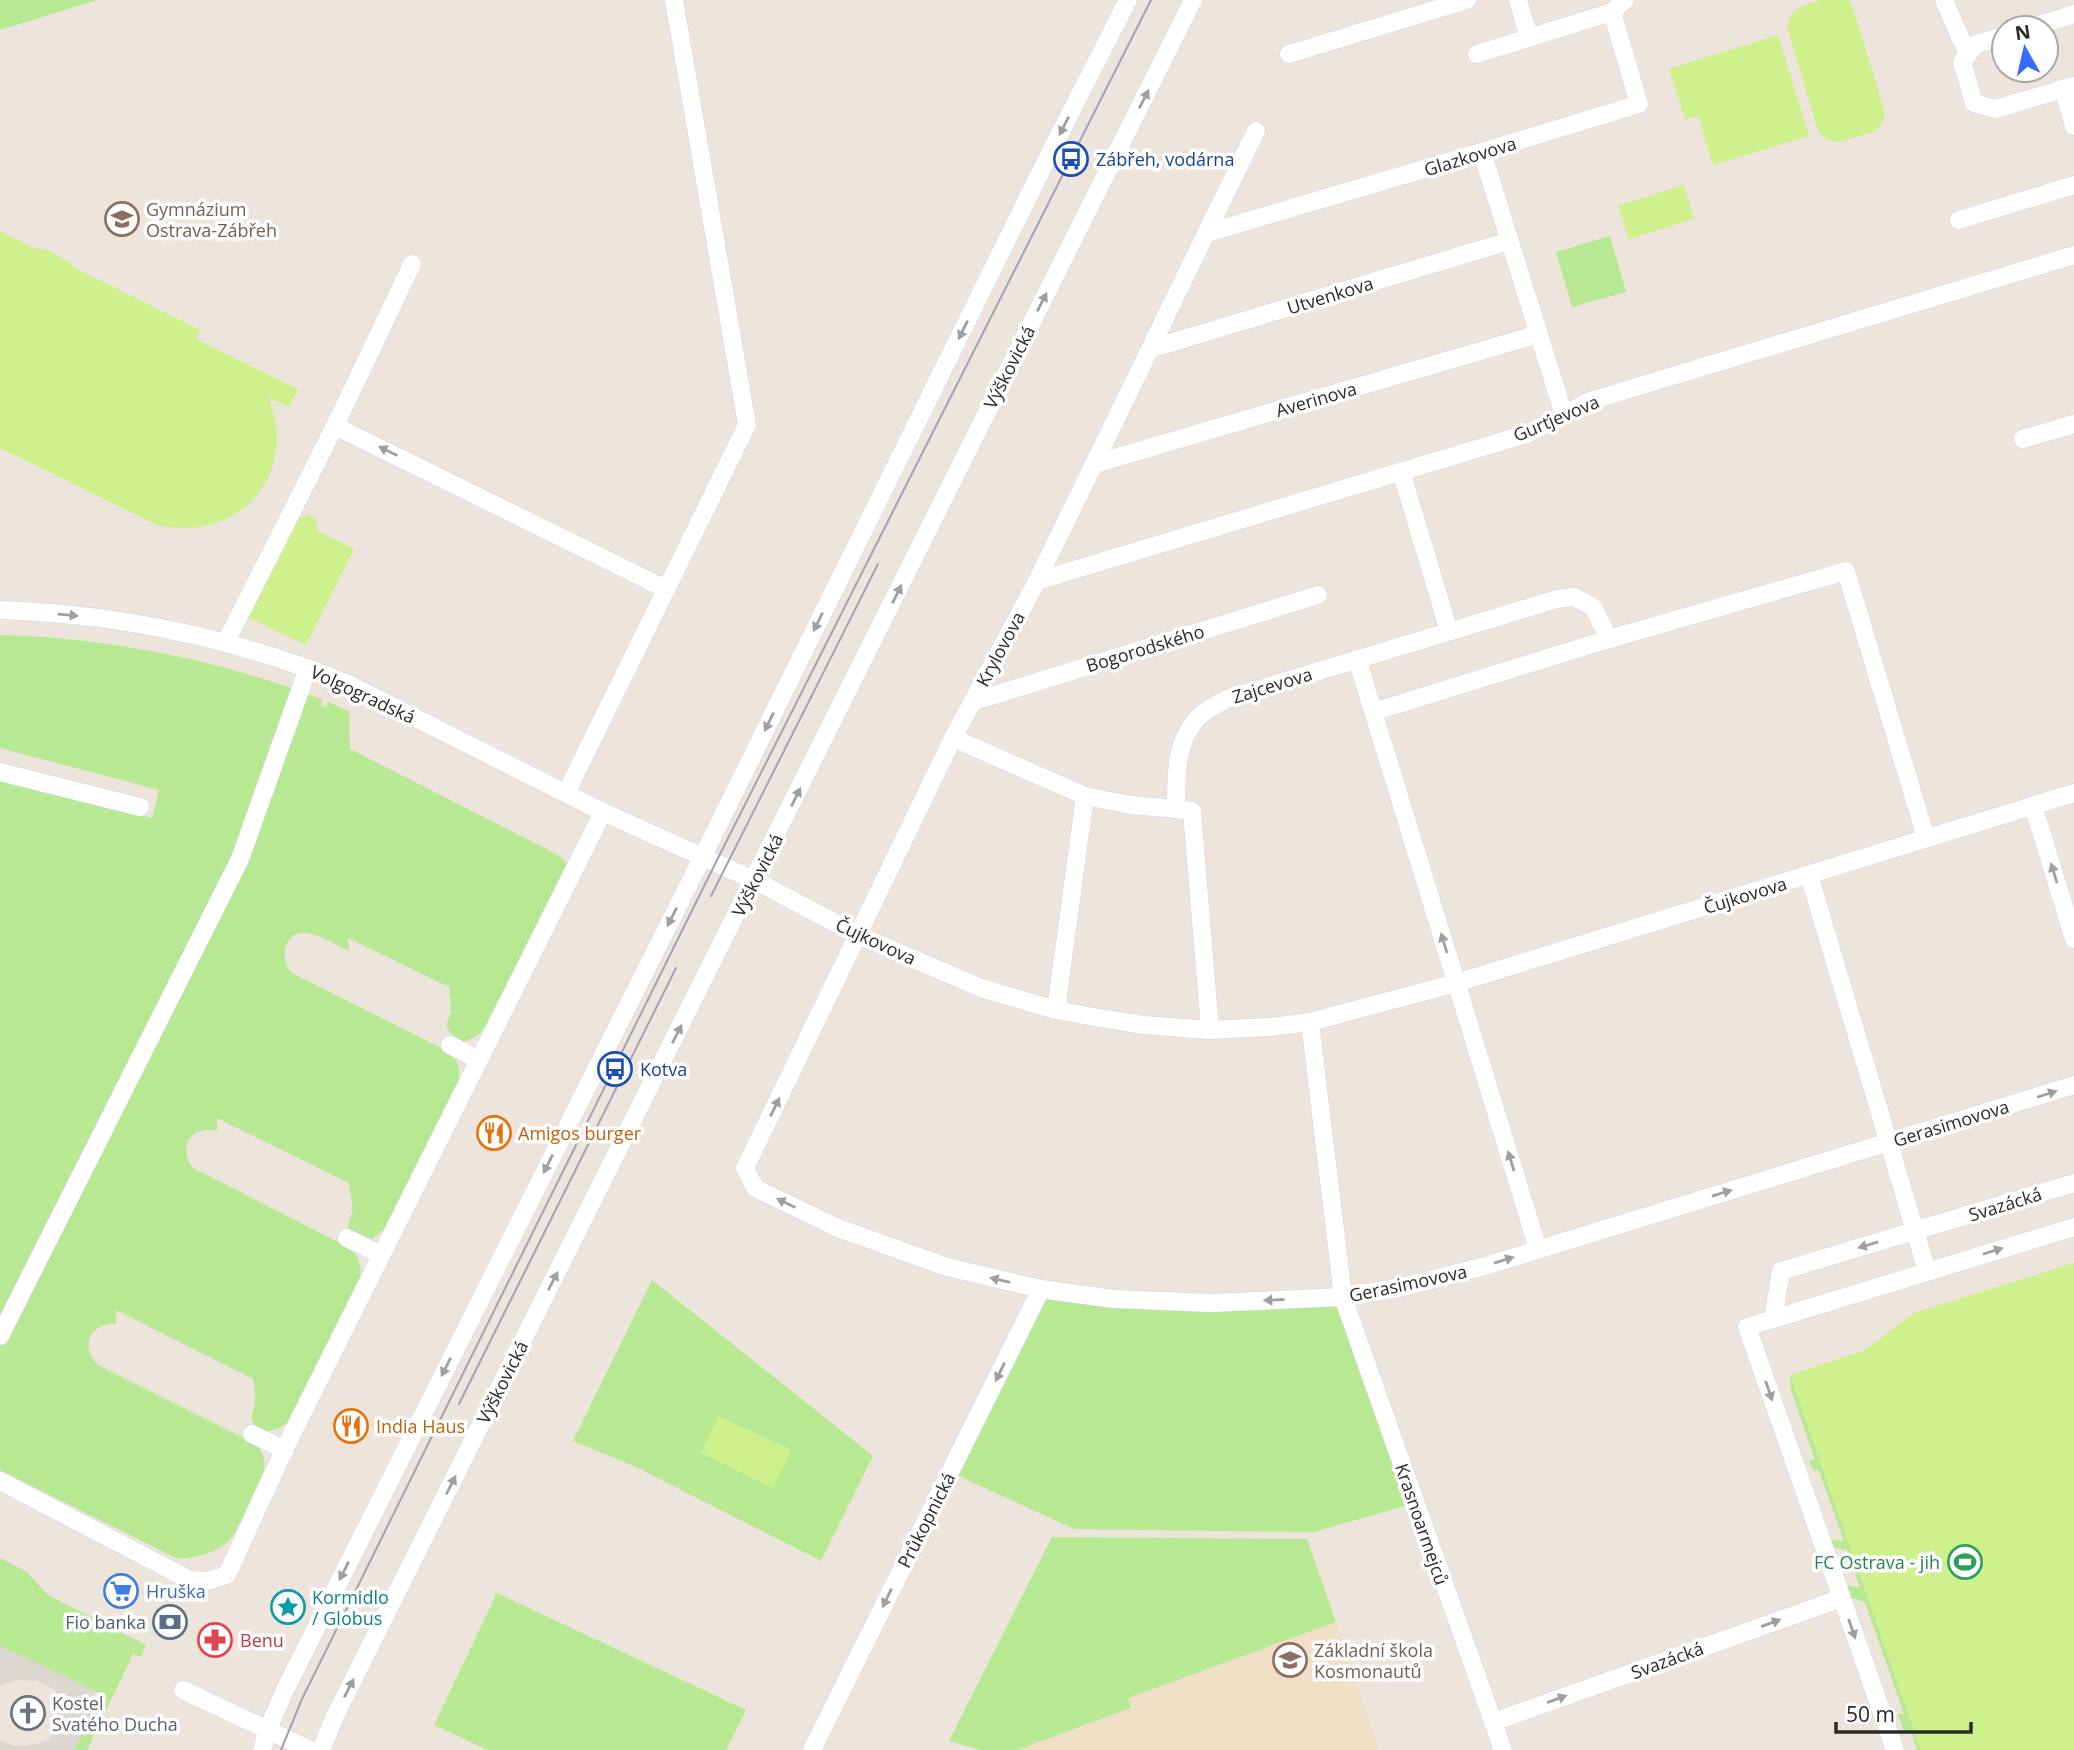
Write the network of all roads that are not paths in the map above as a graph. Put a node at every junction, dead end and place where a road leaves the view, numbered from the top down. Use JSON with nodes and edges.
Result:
{"nodes":[{"id":1,"x":674,"y":0,"type":"edge"},
{"id":2,"x":1128,"y":0,"type":"edge"},
{"id":3,"x":1193,"y":0,"type":"edge"},
{"id":4,"x":1467,"y":0,"type":"edge"},
{"id":5,"x":1518,"y":0,"type":"edge"},
{"id":6,"x":1944,"y":0,"type":"edge"},
{"id":7,"x":1619,"y":6,"type":"edge"},
{"id":8,"x":1529,"y":38,"type":"junction"},
{"id":9,"x":1990,"y":40,"type":"edge"},
{"id":10,"x":1289,"y":54,"type":"dead end"},
{"id":11,"x":1477,"y":54,"type":"dead end"},
{"id":12,"x":1968,"y":55,"type":"junction"},
{"id":13,"x":2068,"y":88,"type":"edge"},
{"id":14,"x":2074,"y":126,"type":"edge"},
{"id":15,"x":1256,"y":131,"type":"dead end"},
{"id":16,"x":1482,"y":152,"type":"junction"},
{"id":17,"x":2074,"y":185,"type":"edge"},
{"id":18,"x":1959,"y":220,"type":"dead end"},
{"id":19,"x":1207,"y":233,"type":"junction"},
{"id":20,"x":1509,"y":241,"type":"junction"},
{"id":21,"x":2074,"y":255,"type":"edge"},
{"id":22,"x":412,"y":264,"type":"dead end"},
{"id":23,"x":1538,"y":334,"type":"junction"},
{"id":24,"x":1150,"y":349,"type":"junction"},
{"id":25,"x":1564,"y":415,"type":"junction"},
{"id":26,"x":2074,"y":424,"type":"edge"},
{"id":27,"x":335,"y":426,"type":"junction"},
{"id":28,"x":2023,"y":439,"type":"dead end"},
{"id":29,"x":1094,"y":464,"type":"junction"},
{"id":30,"x":1401,"y":471,"type":"junction"},
{"id":31,"x":1037,"y":581,"type":"junction"},
{"id":32,"x":666,"y":589,"type":"junction"},
{"id":33,"x":1318,"y":595,"type":"dead end"},
{"id":34,"x":0,"y":610,"type":"edge"},
{"id":35,"x":1449,"y":631,"type":"junction"},
{"id":36,"x":1609,"y":639,"type":"junction"},
{"id":37,"x":226,"y":642,"type":"junction"},
{"id":38,"x":1357,"y":659,"type":"junction"},
{"id":39,"x":308,"y":668,"type":"junction"},
{"id":40,"x":972,"y":702,"type":"junction"},
{"id":41,"x":1373,"y":712,"type":"junction"},
{"id":42,"x":953,"y":738,"type":"junction"},
{"id":43,"x":0,"y":772,"type":"edge"},
{"id":44,"x":566,"y":793,"type":"junction"},
{"id":45,"x":2074,"y":793,"type":"edge"},
{"id":46,"x":1085,"y":796,"type":"junction"},
{"id":47,"x":2033,"y":805,"type":"junction"},
{"id":48,"x":140,"y":807,"type":"dead end"},
{"id":49,"x":1184,"y":810,"type":"junction"},
{"id":50,"x":603,"y":812,"type":"junction"},
{"id":51,"x":1926,"y":838,"type":"junction"},
{"id":52,"x":703,"y":856,"type":"junction"},
{"id":53,"x":1809,"y":875,"type":"junction"},
{"id":54,"x":754,"y":880,"type":"junction"},
{"id":55,"x":858,"y":935,"type":"junction"},
{"id":56,"x":2074,"y":939,"type":"edge"},
{"id":57,"x":1456,"y":983,"type":"junction"},
{"id":58,"x":1056,"y":1010,"type":"junction"},
{"id":59,"x":1310,"y":1022,"type":"junction"},
{"id":60,"x":1210,"y":1030,"type":"junction"},
{"id":61,"x":450,"y":1045,"type":"dead end"},
{"id":62,"x":479,"y":1060,"type":"junction"},
{"id":63,"x":2074,"y":1085,"type":"edge"},
{"id":64,"x":1888,"y":1142,"type":"junction"},
{"id":65,"x":745,"y":1168,"type":"joint"},
{"id":66,"x":2074,"y":1183,"type":"edge"},
{"id":67,"x":2074,"y":1227,"type":"edge"},
{"id":68,"x":1914,"y":1231,"type":"junction"},
{"id":69,"x":347,"y":1238,"type":"dead end"},
{"id":70,"x":1538,"y":1250,"type":"junction"},
{"id":71,"x":382,"y":1255,"type":"junction"},
{"id":72,"x":1927,"y":1271,"type":"junction"},
{"id":73,"x":1041,"y":1289,"type":"junction"},
{"id":74,"x":1343,"y":1297,"type":"junction"},
{"id":75,"x":1773,"y":1319,"type":"junction"},
{"id":76,"x":0,"y":1336,"type":"edge"},
{"id":77,"x":252,"y":1433,"type":"dead end"},
{"id":78,"x":285,"y":1450,"type":"junction"},
{"id":79,"x":0,"y":1481,"type":"edge"},
{"id":80,"x":1842,"y":1598,"type":"junction"},
{"id":81,"x":183,"y":1690,"type":"dead end"},
{"id":82,"x":1493,"y":1722,"type":"junction"},
{"id":83,"x":267,"y":1731,"type":"junction"},
{"id":84,"x":262,"y":1750,"type":"edge"},
{"id":85,"x":310,"y":1750,"type":"edge"},
{"id":86,"x":321,"y":1750,"type":"edge"},
{"id":87,"x":812,"y":1750,"type":"edge"},
{"id":88,"x":1503,"y":1750,"type":"edge"},
{"id":89,"x":1895,"y":1750,"type":"edge"}],
"edges":[{"from":1,"to":32,"type":"street"},
{"from":2,"to":52,"type":"street","one_way":true},
{"from":54,"to":3,"type":"street","name":"Výškovická","one_way":true},
{"from":4,"to":10,"type":"street"},
{"from":5,"to":8,"type":"street"},
{"from":6,"to":12,"type":"street"},
{"from":7,"to":8,"type":"street"},
{"from":7,"to":16,"type":"street","name":"Glazkovova"},
{"from":8,"to":11,"type":"street"},
{"from":9,"to":12,"type":"street"},
{"from":12,"to":13,"type":"street"},
{"from":13,"to":14,"type":"street"},
{"from":15,"to":19,"type":"street","name":"Krylovova"},
{"from":16,"to":19,"type":"street","name":"Glazkovova"},
{"from":16,"to":20,"type":"street"},
{"from":17,"to":18,"type":"street"},
{"from":19,"to":24,"type":"street","name":"Krylovova"},
{"from":20,"to":23,"type":"street"},
{"from":20,"to":24,"type":"street","name":"Utvenkova"},
{"from":21,"to":25,"type":"street","name":"Gurťjevova"},
{"from":22,"to":27,"type":"street"},
{"from":23,"to":25,"type":"street"},
{"from":23,"to":29,"type":"street","name":"Averinova"},
{"from":24,"to":29,"type":"street","name":"Krylovova"},
{"from":25,"to":30,"type":"street","name":"Gurťjevova"},
{"from":26,"to":28,"type":"street"},
{"from":32,"to":27,"type":"street","one_way":true},
{"from":27,"to":37,"type":"street"},
{"from":29,"to":31,"type":"street","name":"Krylovova"},
{"from":30,"to":31,"type":"street","name":"Gurťjevova"},
{"from":30,"to":35,"type":"street"},
{"from":31,"to":40,"type":"street","name":"Krylovova"},
{"from":32,"to":44,"type":"street"},
{"from":33,"to":40,"type":"street","name":"Bogorodského"},
{"from":34,"to":37,"type":"street","name":"Volgogradská","one_way":true},
{"from":35,"to":36,"type":"street","name":"Zajcevova"},
{"from":35,"to":38,"type":"street","name":"Zajcevova"},
{"from":36,"to":41,"type":"street"},
{"from":36,"to":51,"type":"street"},
{"from":37,"to":39,"type":"street","name":"Volgogradská"},
{"from":38,"to":41,"type":"street"},
{"from":38,"to":49,"type":"street","name":"Zajcevova"},
{"from":39,"to":44,"type":"street","name":"Volgogradská"},
{"from":39,"to":76,"type":"street"},
{"from":40,"to":42,"type":"street","name":"Krylovova"},
{"from":57,"to":41,"type":"street","one_way":true},
{"from":42,"to":46,"type":"street"},
{"from":42,"to":55,"type":"street","name":"Krylovova"},
{"from":43,"to":48,"type":"street"},
{"from":44,"to":50,"type":"street","name":"Volgogradská"},
{"from":45,"to":47,"type":"street","name":"Čujkovova"},
{"from":46,"to":49,"type":"street"},
{"from":46,"to":58,"type":"street"},
{"from":47,"to":51,"type":"street","name":"Čujkovova"},
{"from":56,"to":47,"type":"street","one_way":true},
{"from":49,"to":60,"type":"street"},
{"from":50,"to":52,"type":"street","name":"Volgogradská"},
{"from":50,"to":62,"type":"street"},
{"from":51,"to":53,"type":"street","name":"Čujkovova"},
{"from":52,"to":54,"type":"street","name":"Čujkovova"},
{"from":52,"to":83,"type":"street","one_way":true},
{"from":53,"to":57,"type":"street","name":"Čujkovova"},
{"from":53,"to":64,"type":"street"},
{"from":54,"to":55,"type":"street","name":"Čujkovova"},
{"from":86,"to":54,"type":"street","name":"Výškovická","one_way":true},
{"from":55,"to":58,"type":"street","name":"Čujkovova"},
{"from":65,"to":55,"type":"street","name":"Krylovova","one_way":true},
{"from":57,"to":59,"type":"street","name":"Čujkovova"},
{"from":70,"to":57,"type":"street","one_way":true},
{"from":58,"to":60,"type":"street","name":"Čujkovova"},
{"from":59,"to":60,"type":"street","name":"Čujkovova"},
{"from":59,"to":74,"type":"street","name":"Krasnoarmejců"},
{"from":61,"to":62,"type":"street"},
{"from":62,"to":71,"type":"street"},
{"from":64,"to":63,"type":"street","name":"Gerasimovova","one_way":true},
{"from":64,"to":68,"type":"street"},
{"from":70,"to":64,"type":"street","name":"Gerasimovova","one_way":true},
{"from":73,"to":65,"type":"street","name":"Gerasimovova","one_way":true},
{"from":66,"to":68,"type":"street","name":"Svazácká"},
{"from":72,"to":67,"type":"street","one_way":true},
{"from":68,"to":72,"type":"street"},
{"from":68,"to":75,"type":"street","name":"Svazácká","one_way":true},
{"from":69,"to":71,"type":"street"},
{"from":74,"to":70,"type":"street","name":"Gerasimovova","one_way":true},
{"from":71,"to":78,"type":"street"},
{"from":72,"to":75,"type":"street"},
{"from":74,"to":73,"type":"street","name":"Gerasimovova","one_way":true},
{"from":73,"to":87,"type":"street","name":"Průkopnická","one_way":true},
{"from":74,"to":82,"type":"street","name":"Krasnoarmejců"},
{"from":75,"to":80,"type":"street","one_way":true},
{"from":77,"to":78,"type":"street"},
{"from":78,"to":79,"type":"street"},
{"from":82,"to":80,"type":"street","name":"Svazácká","one_way":true},
{"from":80,"to":89,"type":"street","one_way":true},
{"from":81,"to":83,"type":"street"},
{"from":82,"to":88,"type":"street","name":"Krasnoarmejců"},
{"from":83,"to":84,"type":"street"},
{"from":83,"to":85,"type":"street"}]}
